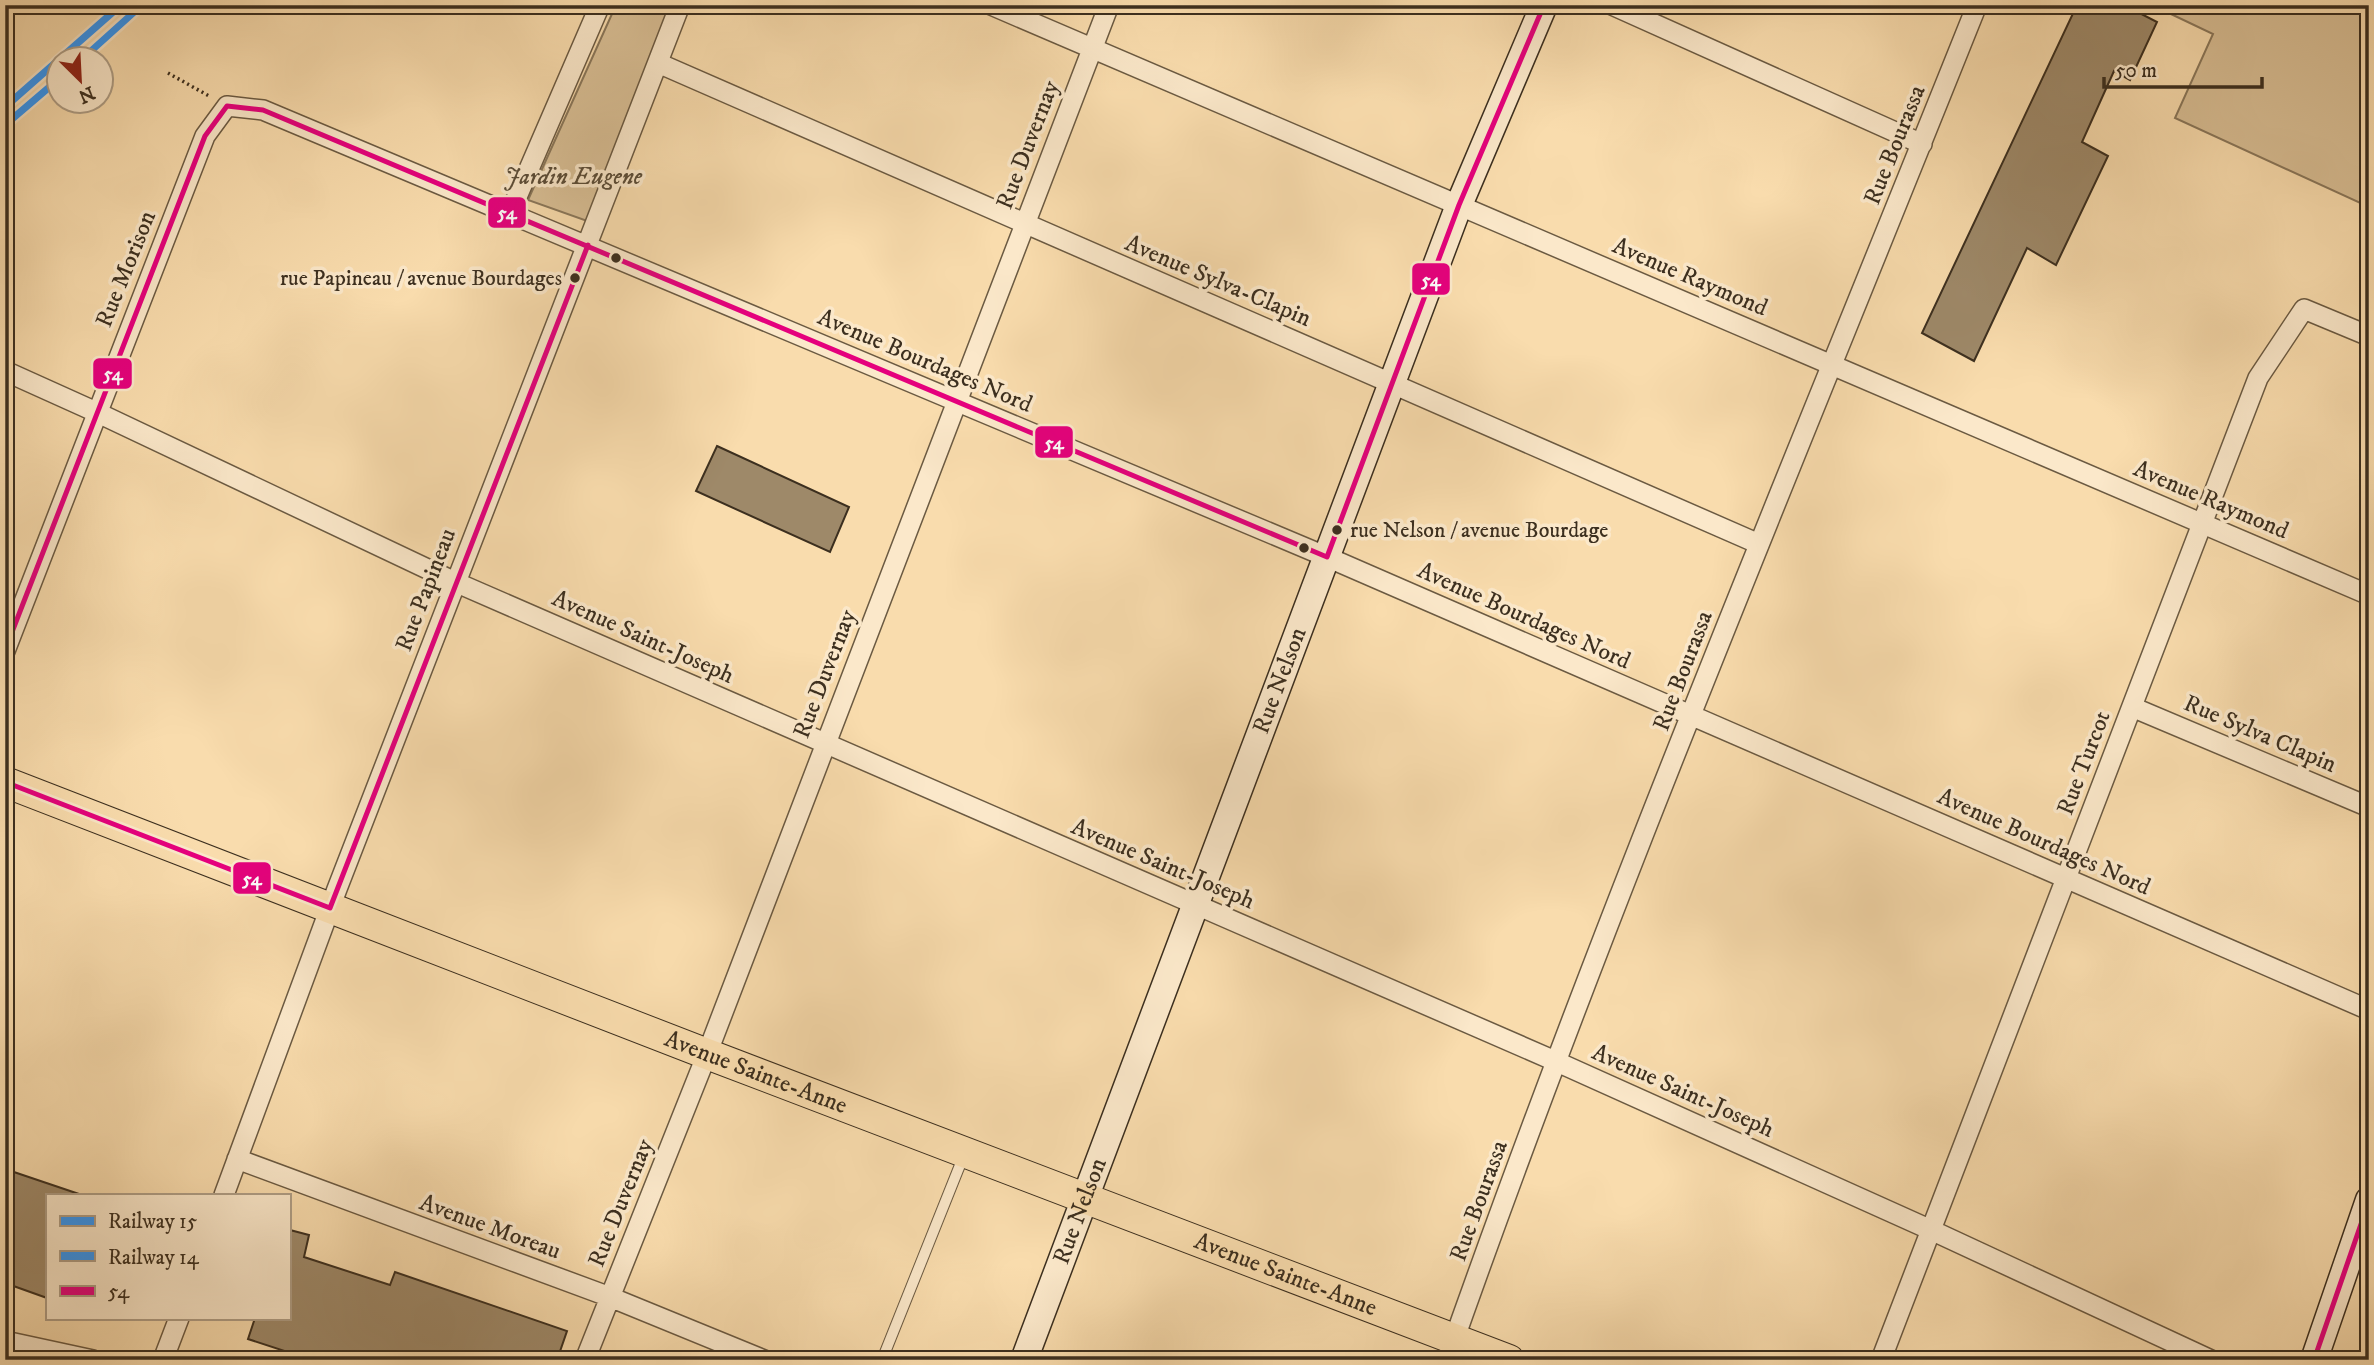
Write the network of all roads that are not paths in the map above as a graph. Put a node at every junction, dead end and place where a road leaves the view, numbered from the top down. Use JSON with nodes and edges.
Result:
{"nodes":[{"id":1,"x":600,"y":5,"type":"edge"},
{"id":2,"x":680,"y":5,"type":"edge"},
{"id":3,"x":991,"y":5,"type":"edge"},
{"id":4,"x":1110,"y":5,"type":"edge"},
{"id":5,"x":1544,"y":5,"type":"edge"},
{"id":6,"x":1612,"y":5,"type":"edge"},
{"id":7,"x":1977,"y":5,"type":"edge"},
{"id":8,"x":1092,"y":48,"type":"junction"},
{"id":9,"x":658,"y":63,"type":"junction"},
{"id":10,"x":227,"y":106,"type":"joint"},
{"id":11,"x":1922,"y":144,"type":"junction"},
{"id":12,"x":1459,"y":205,"type":"junction"},
{"id":13,"x":510,"y":213,"type":"junction"},
{"id":14,"x":1024,"y":224,"type":"junction"},
{"id":15,"x":587,"y":245,"type":"junction"},
{"id":16,"x":2369,"y":336,"type":"edge"},
{"id":17,"x":1832,"y":365,"type":"junction"},
{"id":18,"x":5,"y":371,"type":"edge"},
{"id":19,"x":1392,"y":384,"type":"junction"},
{"id":20,"x":956,"y":400,"type":"junction"},
{"id":21,"x":96,"y":412,"type":"junction"},
{"id":22,"x":2202,"y":523,"type":"junction"},
{"id":23,"x":1759,"y":544,"type":"junction"},
{"id":24,"x":1327,"y":557,"type":"junction"},
{"id":25,"x":456,"y":582,"type":"junction"},
{"id":26,"x":2369,"y":595,"type":"edge"},
{"id":27,"x":5,"y":651,"type":"edge"},
{"id":28,"x":2132,"y":707,"type":"junction"},
{"id":29,"x":1691,"y":716,"type":"junction"},
{"id":30,"x":825,"y":743,"type":"junction"},
{"id":31,"x":5,"y":782,"type":"edge"},
{"id":32,"x":2369,"y":807,"type":"edge"},
{"id":33,"x":2066,"y":879,"type":"junction"},
{"id":34,"x":1196,"y":905,"type":"junction"},
{"id":35,"x":330,"y":908,"type":"junction"},
{"id":36,"x":2369,"y":1010,"type":"edge"},
{"id":37,"x":707,"y":1054,"type":"junction"},
{"id":38,"x":1556,"y":1061,"type":"junction"},
{"id":39,"x":965,"y":1152,"type":"junction"},
{"id":40,"x":237,"y":1159,"type":"junction"},
{"id":41,"x":224,"y":1194,"type":"edge"},
{"id":42,"x":1085,"y":1197,"type":"junction"},
{"id":43,"x":2369,"y":1200,"type":"edge"},
{"id":44,"x":1931,"y":1230,"type":"junction"},
{"id":45,"x":610,"y":1297,"type":"junction"},
{"id":46,"x":177,"y":1320,"type":"edge"},
{"id":47,"x":5,"y":1342,"type":"edge"},
{"id":48,"x":1451,"y":1349,"type":"edge"},
{"id":49,"x":93,"y":1360,"type":"edge"},
{"id":50,"x":163,"y":1360,"type":"edge"},
{"id":51,"x":585,"y":1360,"type":"edge"},
{"id":52,"x":764,"y":1360,"type":"edge"},
{"id":53,"x":882,"y":1360,"type":"edge"},
{"id":54,"x":1024,"y":1360,"type":"edge"},
{"id":55,"x":1509,"y":1360,"type":"edge"},
{"id":56,"x":1881,"y":1360,"type":"edge"},
{"id":57,"x":2211,"y":1360,"type":"edge"},
{"id":58,"x":2314,"y":1360,"type":"edge"}],
"edges":[{"from":1,"to":13,"type":"street"},
{"from":2,"to":9,"type":"street","name":"Rue Papineau"},
{"from":3,"to":8,"type":"street","name":"Avenue Raymond"},
{"from":4,"to":8,"type":"street","name":"Rue Duvernay"},
{"from":5,"to":12,"type":"street","name":"Rue Nelson"},
{"from":6,"to":11,"type":"street"},
{"from":7,"to":11,"type":"street","name":"Rue Bourassa"},
{"from":8,"to":12,"type":"street","name":"Avenue Raymond"},
{"from":8,"to":14,"type":"street","name":"Rue Duvernay"},
{"from":9,"to":14,"type":"street","name":"Avenue Sylva-Clapin"},
{"from":9,"to":15,"type":"street","name":"Rue Papineau"},
{"from":10,"to":13,"type":"street","name":"Avenue Bourdages Nord"},
{"from":10,"to":21,"type":"street","name":"Rue Morison"},
{"from":11,"to":17,"type":"street","name":"Rue Bourassa"},
{"from":12,"to":17,"type":"street","name":"Avenue Raymond"},
{"from":12,"to":19,"type":"street","name":"Rue Nelson"},
{"from":13,"to":15,"type":"street","name":"Avenue Bourdages Nord"},
{"from":14,"to":19,"type":"street","name":"Avenue Sylva-Clapin"},
{"from":14,"to":20,"type":"street","name":"Rue Duvernay"},
{"from":15,"to":20,"type":"street","name":"Avenue Bourdages Nord"},
{"from":15,"to":25,"type":"street","name":"Rue Papineau"},
{"from":16,"to":22,"type":"street","name":"Rue Turcot"},
{"from":17,"to":22,"type":"street","name":"Avenue Raymond"},
{"from":17,"to":23,"type":"street","name":"Rue Bourassa"},
{"from":18,"to":21,"type":"street","name":"Avenue Saint-Joseph"},
{"from":19,"to":23,"type":"street","name":"Avenue Sylva-Clapin"},
{"from":19,"to":24,"type":"street","name":"Rue Nelson"},
{"from":20,"to":24,"type":"street","name":"Avenue Bourdages Nord"},
{"from":20,"to":30,"type":"street","name":"Rue Duvernay"},
{"from":21,"to":25,"type":"street","name":"Avenue Saint-Joseph"},
{"from":21,"to":27,"type":"street","name":"Rue Morison"},
{"from":22,"to":26,"type":"street","name":"Avenue Raymond"},
{"from":22,"to":28,"type":"street","name":"Rue Turcot"},
{"from":23,"to":29,"type":"street","name":"Rue Bourassa"},
{"from":24,"to":29,"type":"street","name":"Avenue Bourdages Nord"},
{"from":24,"to":34,"type":"street","name":"Rue Nelson"},
{"from":25,"to":30,"type":"street","name":"Avenue Saint-Joseph"},
{"from":25,"to":35,"type":"street","name":"Rue Papineau"},
{"from":28,"to":32,"type":"street","name":"Rue Sylva Clapin"},
{"from":28,"to":33,"type":"street","name":"Rue Turcot"},
{"from":29,"to":33,"type":"street","name":"Avenue Bourdages Nord"},
{"from":29,"to":38,"type":"street","name":"Rue Bourassa"},
{"from":30,"to":34,"type":"street","name":"Avenue Saint-Joseph"},
{"from":30,"to":37,"type":"street","name":"Rue Duvernay"},
{"from":31,"to":35,"type":"main road","name":"Avenue Sainte-Anne"},
{"from":33,"to":36,"type":"street","name":"Avenue Bourdages Nord"},
{"from":33,"to":44,"type":"street","name":"Rue Turcot"},
{"from":34,"to":38,"type":"street","name":"Avenue Saint-Joseph"},
{"from":34,"to":42,"type":"street","name":"Rue Nelson"},
{"from":35,"to":37,"type":"main road","name":"Avenue Sainte-Anne"},
{"from":35,"to":40,"type":"street","name":"Rue Papineau"},
{"from":37,"to":39,"type":"main road","name":"Avenue Sainte-Anne"},
{"from":37,"to":45,"type":"street","name":"Rue Duvernay"},
{"from":38,"to":44,"type":"street","name":"Avenue Saint-Joseph"},
{"from":38,"to":48,"type":"street","name":"Rue Bourassa"},
{"from":39,"to":42,"type":"main road","name":"Avenue Sainte-Anne"},
{"from":39,"to":53,"type":"lane"},
{"from":40,"to":41,"type":"street","name":"Rue Papineau"},
{"from":40,"to":45,"type":"street","name":"Avenue Moreau"},
{"from":42,"to":48,"type":"main road","name":"Avenue Sainte-Anne"},
{"from":42,"to":54,"type":"street","name":"Rue Nelson"},
{"from":43,"to":58,"type":"street"},
{"from":44,"to":56,"type":"street","name":"Rue Turcot"},
{"from":44,"to":57,"type":"street","name":"Avenue Saint-Joseph"},
{"from":45,"to":51,"type":"street","name":"Rue Duvernay"},
{"from":45,"to":52,"type":"street","name":"Avenue Moreau"},
{"from":46,"to":50,"type":"street"},
{"from":47,"to":49,"type":"street"},
{"from":48,"to":55,"type":"main road","name":"Avenue Sainte-Anne"}]}
